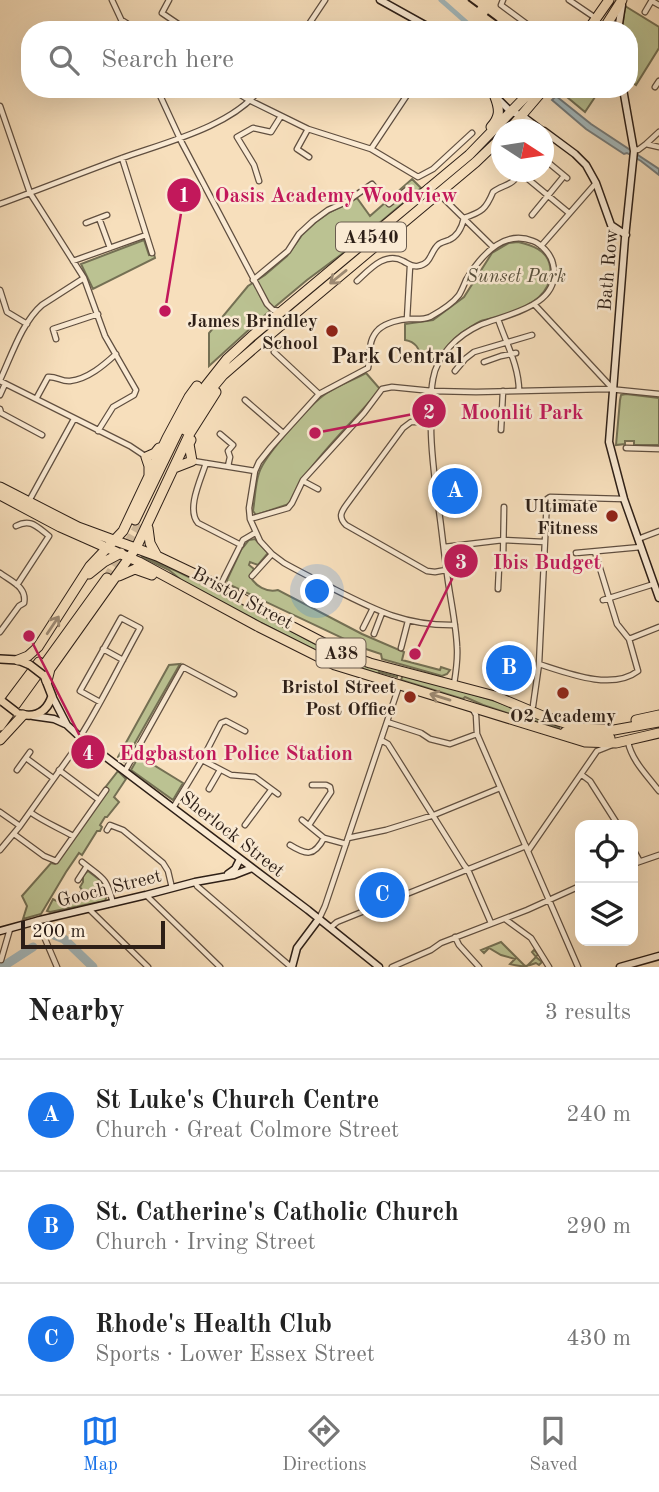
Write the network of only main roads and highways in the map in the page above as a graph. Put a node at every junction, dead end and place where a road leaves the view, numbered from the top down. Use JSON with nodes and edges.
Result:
{"nodes":[{"id":1,"x":609,"y":0,"type":"edge"},
{"id":2,"x":623,"y":0,"type":"edge"},
{"id":3,"x":595,"y":21,"type":"edge"},
{"id":4,"x":611,"y":21,"type":"edge"},
{"id":5,"x":526,"y":98,"type":"edge"},
{"id":6,"x":532,"y":98,"type":"edge"},
{"id":7,"x":498,"y":101,"type":"road end"},
{"id":8,"x":516,"y":110,"type":"junction"},
{"id":9,"x":513,"y":119,"type":"edge"},
{"id":10,"x":478,"y":146,"type":"junction"},
{"id":11,"x":491,"y":148,"type":"edge"},
{"id":12,"x":227,"y":359,"type":"junction"},
{"id":13,"x":241,"y":360,"type":"junction"},
{"id":14,"x":211,"y":399,"type":"junction"},
{"id":15,"x":164,"y":444,"type":"junction"},
{"id":16,"x":174,"y":468,"type":"junction"},
{"id":17,"x":149,"y":476,"type":"junction"},
{"id":18,"x":0,"y":487,"type":"edge"},
{"id":19,"x":0,"y":495,"type":"edge"},
{"id":20,"x":138,"y":524,"type":"junction"},
{"id":21,"x":77,"y":534,"type":"junction"},
{"id":22,"x":105,"y":548,"type":"junction"},
{"id":23,"x":136,"y":548,"type":"junction"},
{"id":24,"x":121,"y":549,"type":"junction"},
{"id":25,"x":158,"y":556,"type":"junction"},
{"id":26,"x":90,"y":566,"type":"junction"},
{"id":27,"x":108,"y":577,"type":"junction"},
{"id":28,"x":175,"y":581,"type":"junction"},
{"id":29,"x":78,"y":586,"type":"junction"},
{"id":30,"x":0,"y":659,"type":"edge"},
{"id":31,"x":15,"y":660,"type":"junction"},
{"id":32,"x":0,"y":666,"type":"edge"},
{"id":33,"x":45,"y":678,"type":"junction"},
{"id":34,"x":495,"y":696,"type":"junction"},
{"id":35,"x":2,"y":701,"type":"edge"},
{"id":36,"x":0,"y":714,"type":"edge"},
{"id":37,"x":24,"y":714,"type":"junction"},
{"id":38,"x":659,"y":715,"type":"edge"},
{"id":39,"x":659,"y":722,"type":"edge"},
{"id":40,"x":0,"y":726,"type":"edge"},
{"id":41,"x":543,"y":728,"type":"junction"},
{"id":42,"x":659,"y":728,"type":"edge"},
{"id":43,"x":659,"y":733,"type":"edge"},
{"id":44,"x":0,"y":740,"type":"edge"}],
"edges":[{"from":1,"to":3,"type":"highway"},
{"from":2,"to":4,"type":"highway"},
{"from":5,"to":8,"type":"highway","number":"A4540"},
{"from":6,"to":8,"type":"highway","number":"A4540"},
{"from":7,"to":10,"type":"highway"},
{"from":8,"to":9,"type":"highway","number":"A4540"},
{"from":8,"to":10,"type":"highway","number":"A4540"},
{"from":10,"to":12,"type":"highway","number":"A4540"},
{"from":11,"to":13,"type":"highway","number":"A4540","one_way":true},
{"from":12,"to":15,"type":"highway"},
{"from":12,"to":20,"type":"highway","number":"A4540"},
{"from":13,"to":14,"type":"highway"},
{"from":13,"to":20,"type":"highway","number":"A4540"},
{"from":14,"to":16,"type":"highway"},
{"from":14,"to":16,"type":"highway"},
{"from":15,"to":17,"type":"highway"},
{"from":15,"to":17,"type":"highway"},
{"from":16,"to":20,"type":"highway"},
{"from":17,"to":20,"type":"highway"},
{"from":18,"to":24,"type":"highway","number":"A38"},
{"from":19,"to":21,"type":"highway"},
{"from":20,"to":23,"type":"highway"},
{"from":20,"to":24,"type":"highway"},
{"from":20,"to":24,"type":"highway"},
{"from":20,"to":25,"type":"highway"},
{"from":21,"to":22,"type":"highway"},
{"from":21,"to":26,"type":"highway"},
{"from":22,"to":24,"type":"highway"},
{"from":22,"to":26,"type":"highway"},
{"from":23,"to":24,"type":"highway"},
{"from":23,"to":24,"type":"highway","number":"A38"},
{"from":23,"to":25,"type":"highway","name":"Bristol Street","number":"A38"},
{"from":24,"to":27,"type":"highway"},
{"from":24,"to":28,"type":"highway","name":"Bristol Street","number":"A38"},
{"from":24,"to":29,"type":"highway"},
{"from":25,"to":34,"type":"highway","name":"Bristol Street","number":"A38"},
{"from":26,"to":29,"type":"highway"},
{"from":27,"to":28,"type":"highway"},
{"from":27,"to":33,"type":"highway"},
{"from":27,"to":36,"type":"highway"},
{"from":27,"to":40,"type":"highway"},
{"from":41,"to":28,"type":"highway","name":"Bristol Street","number":"A38","one_way":true},
{"from":31,"to":29,"type":"highway","one_way":true},
{"from":30,"to":31,"type":"main road"},
{"from":31,"to":32,"type":"main road"},
{"from":31,"to":33,"type":"main road","bridge":true},
{"from":33,"to":37,"type":"main road"},
{"from":34,"to":38,"type":"highway"},
{"from":34,"to":39,"type":"highway","number":"A38"},
{"from":35,"to":37,"type":"main road","bridge":true},
{"from":37,"to":44,"type":"highway"},
{"from":41,"to":42,"type":"highway","number":"A38"},
{"from":41,"to":43,"type":"highway"}]}
